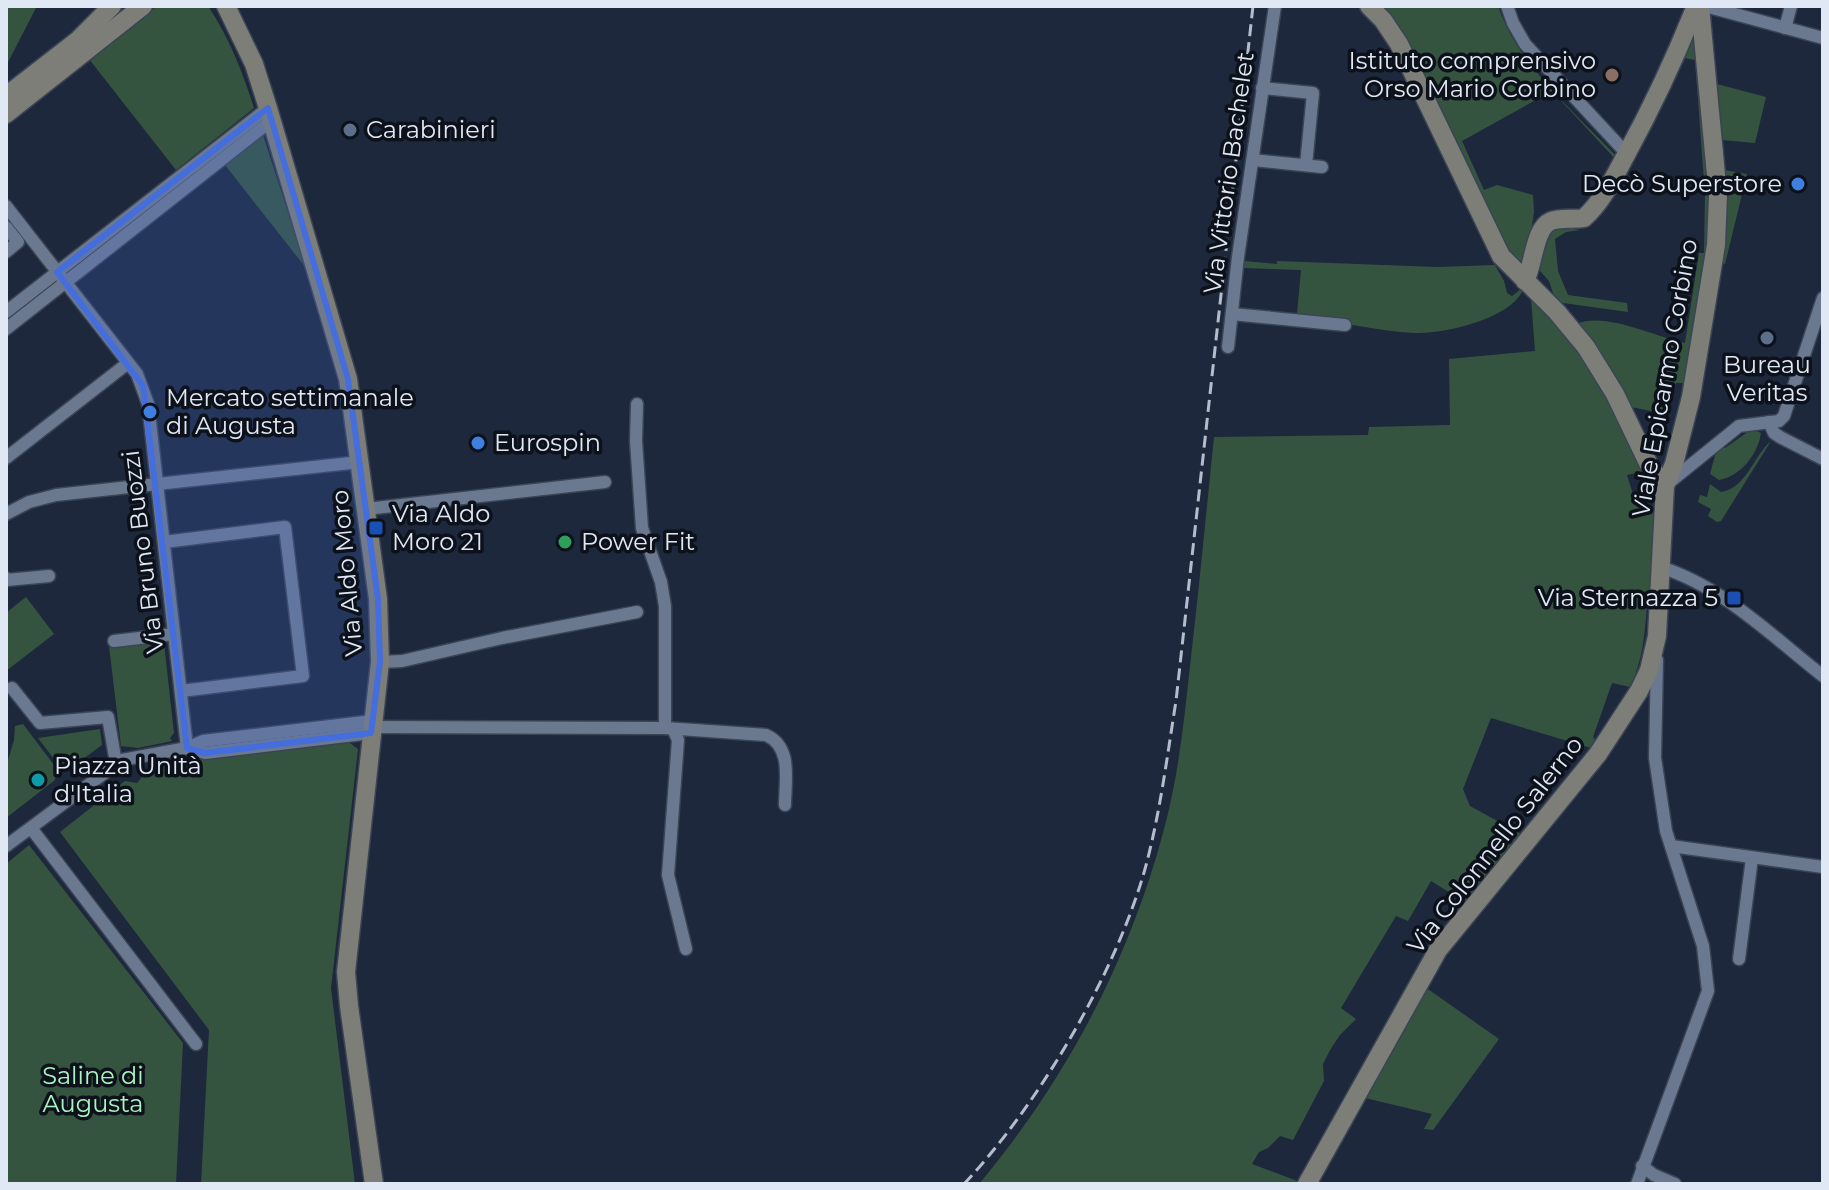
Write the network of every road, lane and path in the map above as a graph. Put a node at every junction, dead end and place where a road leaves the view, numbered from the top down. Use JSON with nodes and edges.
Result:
{"nodes":[{"id":1,"x":112,"y":6,"type":"edge"},
{"id":2,"x":143,"y":6,"type":"edge"},
{"id":3,"x":226,"y":6,"type":"edge"},
{"id":4,"x":237,"y":6,"type":"edge"},
{"id":5,"x":1275,"y":6,"type":"edge"},
{"id":6,"x":1369,"y":6,"type":"edge"},
{"id":7,"x":1507,"y":6,"type":"edge"},
{"id":8,"x":1702,"y":6,"type":"edge"},
{"id":9,"x":1791,"y":6,"type":"edge"},
{"id":10,"x":1785,"y":28,"type":"junction"},
{"id":11,"x":1823,"y":38,"type":"edge"},
{"id":12,"x":254,"y":64,"type":"junction"},
{"id":13,"x":1262,"y":88,"type":"junction"},
{"id":14,"x":6,"y":96,"type":"edge"},
{"id":15,"x":6,"y":114,"type":"edge"},
{"id":16,"x":270,"y":114,"type":"junction"},
{"id":17,"x":1641,"y":129,"type":"junction"},
{"id":18,"x":1606,"y":134,"type":"junction"},
{"id":19,"x":1627,"y":154,"type":"junction"},
{"id":20,"x":1253,"y":160,"type":"junction"},
{"id":21,"x":1306,"y":165,"type":"junction"},
{"id":22,"x":1322,"y":167,"type":"dead end"},
{"id":23,"x":6,"y":206,"type":"edge"},
{"id":24,"x":6,"y":227,"type":"edge"},
{"id":25,"x":6,"y":252,"type":"edge"},
{"id":26,"x":57,"y":272,"type":"junction"},
{"id":27,"x":1525,"y":281,"type":"junction"},
{"id":28,"x":66,"y":283,"type":"junction"},
{"id":29,"x":1823,"y":298,"type":"edge"},
{"id":30,"x":6,"y":312,"type":"edge"},
{"id":31,"x":1232,"y":314,"type":"junction"},
{"id":32,"x":1345,"y":325,"type":"dead end"},
{"id":33,"x":6,"y":329,"type":"edge"},
{"id":34,"x":1228,"y":347,"type":"dead end"},
{"id":35,"x":128,"y":363,"type":"junction"},
{"id":36,"x":637,"y":404,"type":"dead end"},
{"id":37,"x":1769,"y":422,"type":"junction"},
{"id":38,"x":6,"y":458,"type":"edge"},
{"id":39,"x":1823,"y":459,"type":"edge"},
{"id":40,"x":360,"y":462,"type":"junction"},
{"id":41,"x":1680,"y":466,"type":"junction"},
{"id":42,"x":605,"y":482,"type":"dead end"},
{"id":43,"x":157,"y":483,"type":"junction"},
{"id":44,"x":1665,"y":486,"type":"junction"},
{"id":45,"x":366,"y":509,"type":"junction"},
{"id":46,"x":6,"y":514,"type":"edge"},
{"id":47,"x":164,"y":542,"type":"junction"},
{"id":48,"x":1660,"y":567,"type":"junction"},
{"id":49,"x":49,"y":576,"type":"dead end"},
{"id":50,"x":6,"y":578,"type":"edge"},
{"id":51,"x":637,"y":612,"type":"dead end"},
{"id":52,"x":174,"y":634,"type":"junction"},
{"id":53,"x":114,"y":641,"type":"dead end"},
{"id":54,"x":380,"y":662,"type":"junction"},
{"id":55,"x":1823,"y":676,"type":"edge"},
{"id":56,"x":12,"y":688,"type":"dead end"},
{"id":57,"x":181,"y":691,"type":"junction"},
{"id":58,"x":1648,"y":691,"type":"junction"},
{"id":59,"x":372,"y":727,"type":"junction"},
{"id":60,"x":670,"y":730,"type":"junction"},
{"id":61,"x":187,"y":748,"type":"junction"},
{"id":62,"x":116,"y":763,"type":"junction"},
{"id":63,"x":785,"y":805,"type":"dead end"},
{"id":64,"x":31,"y":828,"type":"junction"},
{"id":65,"x":6,"y":846,"type":"edge"},
{"id":66,"x":1671,"y":846,"type":"junction"},
{"id":67,"x":1752,"y":858,"type":"junction"},
{"id":68,"x":1823,"y":867,"type":"edge"},
{"id":69,"x":686,"y":949,"type":"dead end"},
{"id":70,"x":1739,"y":959,"type":"dead end"},
{"id":71,"x":196,"y":1044,"type":"dead end"},
{"id":72,"x":1642,"y":1166,"type":"junction"},
{"id":73,"x":374,"y":1184,"type":"edge"},
{"id":74,"x":1307,"y":1184,"type":"edge"},
{"id":75,"x":1637,"y":1184,"type":"edge"},
{"id":76,"x":1675,"y":1184,"type":"edge"}],
"edges":[{"from":1,"to":14,"type":"main road"},
{"from":2,"to":15,"type":"main road"},
{"from":3,"to":12,"type":"main road"},
{"from":4,"to":12,"type":"main road"},
{"from":5,"to":13,"type":"street","name":"Via Vittorio Bachelet"},
{"from":6,"to":27,"type":"main road"},
{"from":7,"to":18,"type":"street"},
{"from":8,"to":10,"type":"street"},
{"from":8,"to":17,"type":"main road"},
{"from":8,"to":41,"type":"main road","name":"Viale Epicarmo Corbino"},
{"from":9,"to":10,"type":"street"},
{"from":10,"to":11,"type":"street"},
{"from":12,"to":16,"type":"main road","name":"Via Aldo Moro"},
{"from":13,"to":20,"type":"street","name":"Via Vittorio Bachelet"},
{"from":13,"to":21,"type":"street"},
{"from":16,"to":26,"type":"street"},
{"from":16,"to":28,"type":"street"},
{"from":16,"to":40,"type":"main road","name":"Via Aldo Moro"},
{"from":17,"to":18,"type":"street"},
{"from":17,"to":19,"type":"main road"},
{"from":18,"to":19,"type":"street"},
{"from":19,"to":27,"type":"main road"},
{"from":20,"to":21,"type":"street"},
{"from":20,"to":31,"type":"street","name":"Via Vittorio Bachelet"},
{"from":21,"to":22,"type":"street"},
{"from":23,"to":26,"type":"street","name":"Via Bruno Buozzi"},
{"from":24,"to":25,"type":"street"},
{"from":26,"to":28,"type":"street","name":"Via Bruno Buozzi"},
{"from":26,"to":30,"type":"street"},
{"from":27,"to":44,"type":"main road"},
{"from":28,"to":33,"type":"street"},
{"from":28,"to":35,"type":"street","name":"Via Bruno Buozzi"},
{"from":29,"to":37,"type":"street"},
{"from":31,"to":32,"type":"street"},
{"from":31,"to":34,"type":"street","name":"Via Vittorio Bachelet"},
{"from":35,"to":38,"type":"street"},
{"from":35,"to":43,"type":"street","name":"Via Bruno Buozzi"},
{"from":36,"to":60,"type":"street"},
{"from":37,"to":39,"type":"street"},
{"from":37,"to":41,"type":"street"},
{"from":40,"to":43,"type":"street"},
{"from":40,"to":45,"type":"main road","name":"Via Aldo Moro"},
{"from":41,"to":44,"type":"main road","name":"Viale Epicarmo Corbino"},
{"from":42,"to":45,"type":"street"},
{"from":43,"to":46,"type":"street"},
{"from":43,"to":47,"type":"street","name":"Via Bruno Buozzi"},
{"from":44,"to":48,"type":"main road","name":"Viale Epicarmo Corbino"},
{"from":45,"to":54,"type":"main road","name":"Via Aldo Moro"},
{"from":47,"to":52,"type":"street","name":"Via Bruno Buozzi"},
{"from":47,"to":57,"type":"street"},
{"from":48,"to":55,"type":"street"},
{"from":48,"to":58,"type":"main road","name":"Via Colonnello Salerno"},
{"from":49,"to":50,"type":"street"},
{"from":51,"to":54,"type":"street"},
{"from":52,"to":53,"type":"street"},
{"from":52,"to":57,"type":"street","name":"Via Bruno Buozzi"},
{"from":54,"to":59,"type":"main road","name":"Via Aldo Moro"},
{"from":56,"to":62,"type":"street"},
{"from":57,"to":61,"type":"street","name":"Via Bruno Buozzi"},
{"from":58,"to":66,"type":"street"},
{"from":58,"to":74,"type":"main road","name":"Via Colonnello Salerno"},
{"from":59,"to":60,"type":"street"},
{"from":59,"to":61,"type":"street"},
{"from":59,"to":73,"type":"main road","name":"Via Aldo Moro"},
{"from":60,"to":63,"type":"street"},
{"from":60,"to":69,"type":"street"},
{"from":61,"to":62,"type":"street"},
{"from":62,"to":64,"type":"street"},
{"from":64,"to":65,"type":"street"},
{"from":64,"to":71,"type":"street"},
{"from":66,"to":67,"type":"street"},
{"from":66,"to":72,"type":"street"},
{"from":67,"to":68,"type":"street"},
{"from":67,"to":70,"type":"street"},
{"from":72,"to":75,"type":"street"},
{"from":72,"to":76,"type":"street"}]}
